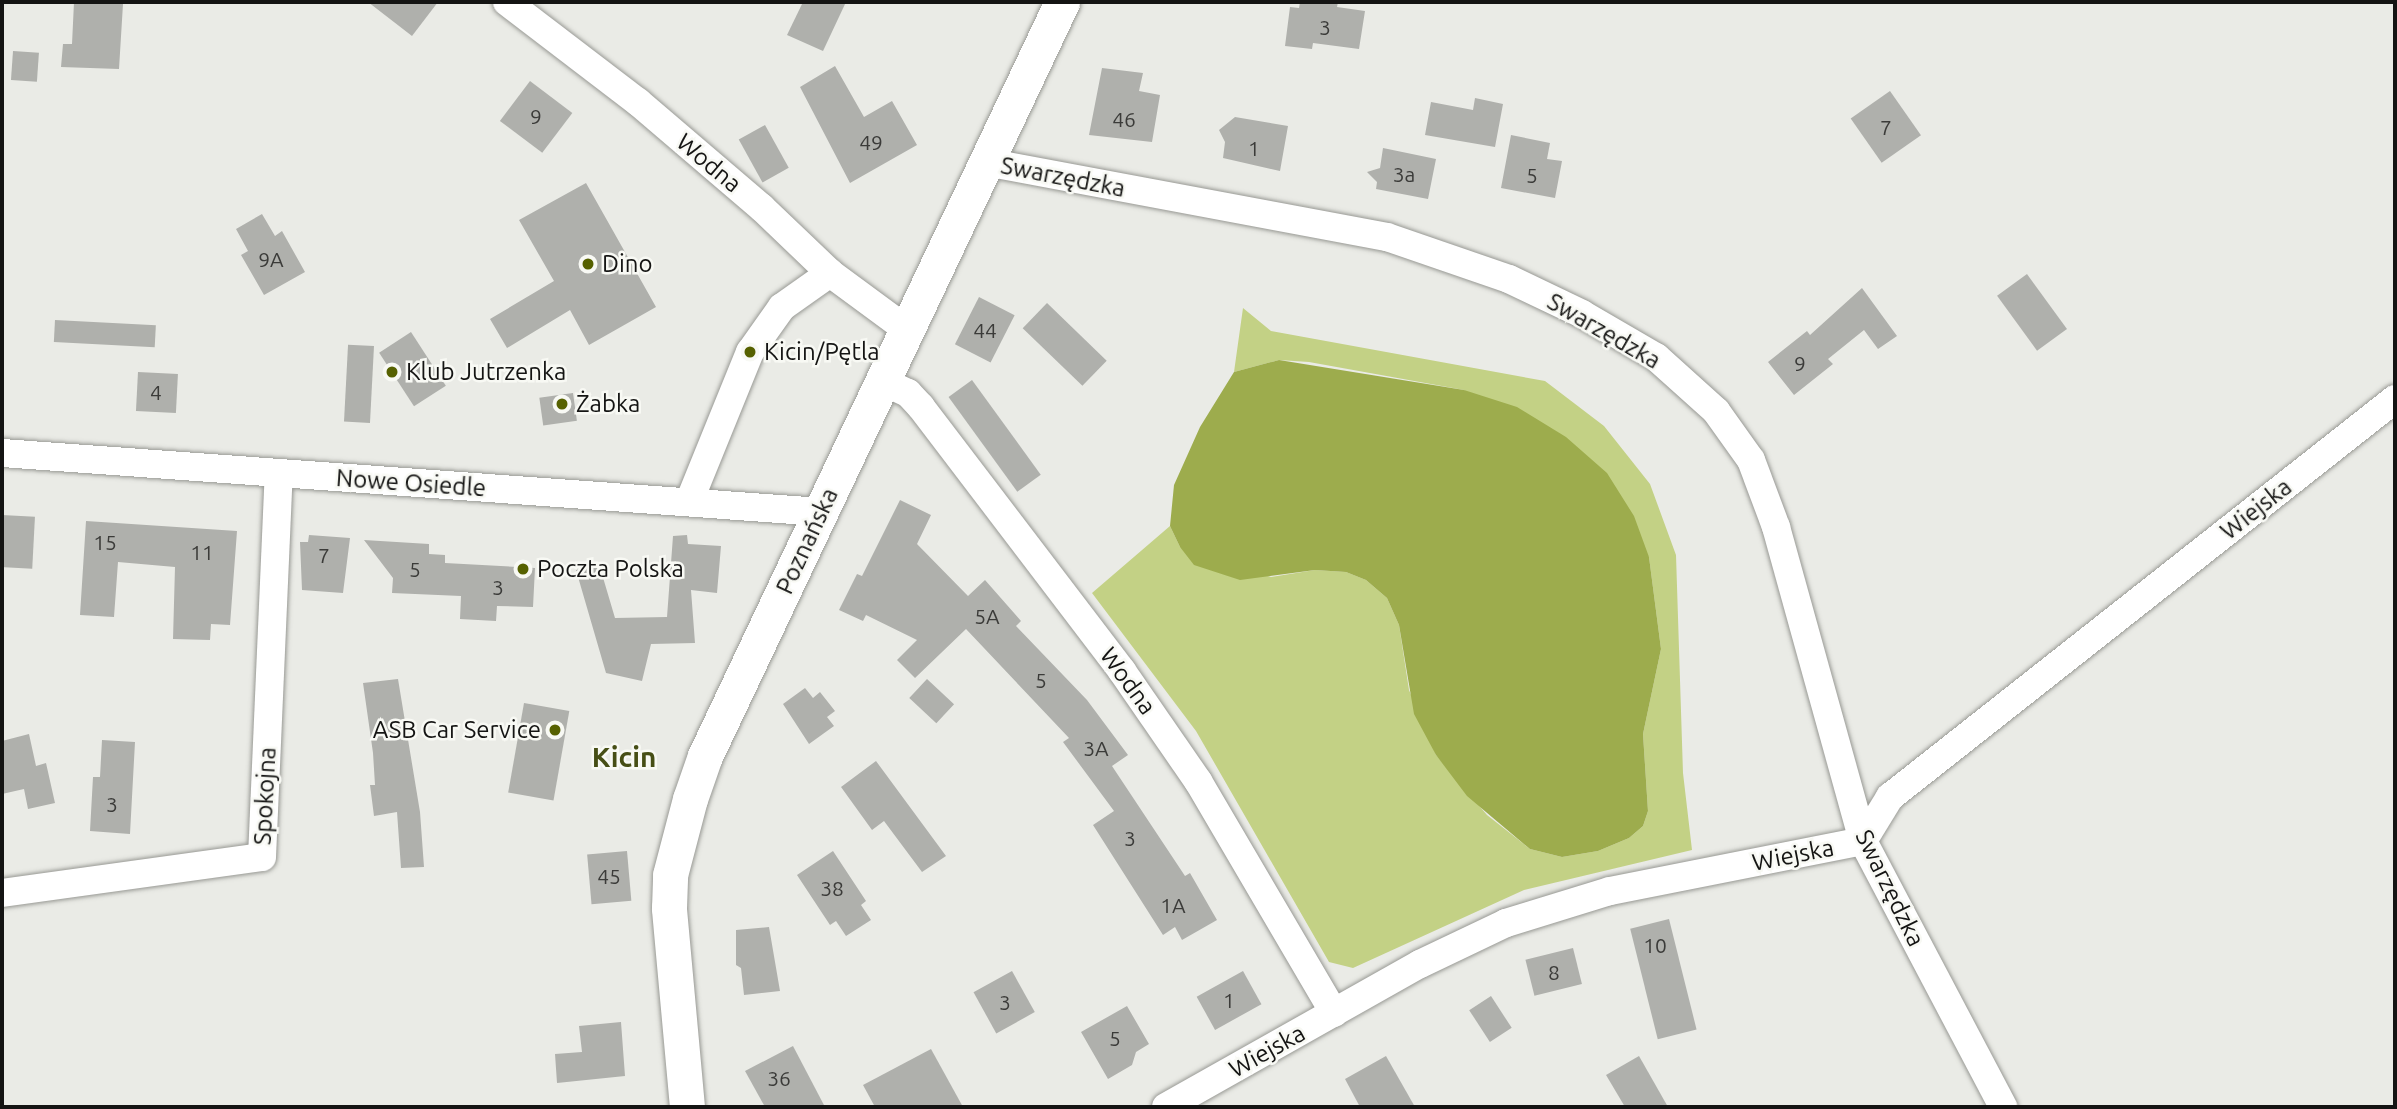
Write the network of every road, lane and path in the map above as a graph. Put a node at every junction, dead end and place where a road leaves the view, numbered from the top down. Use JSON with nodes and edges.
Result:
{"nodes":[{"id":1,"x":508,"y":2,"type":"edge"},
{"id":2,"x":1062,"y":2,"type":"edge"},
{"id":3,"x":986,"y":162,"type":"junction"},
{"id":4,"x":830,"y":273,"type":"junction"},
{"id":5,"x":906,"y":329,"type":"junction"},
{"id":6,"x":882,"y":381,"type":"junction"},
{"id":7,"x":2395,"y":399,"type":"edge"},
{"id":8,"x":2,"y":453,"type":"edge"},
{"id":9,"x":279,"y":473,"type":"junction"},
{"id":10,"x":689,"y":502,"type":"junction"},
{"id":11,"x":821,"y":512,"type":"junction"},
{"id":12,"x":1863,"y":841,"type":"junction"},
{"id":13,"x":2,"y":893,"type":"edge"},
{"id":14,"x":1334,"y":1013,"type":"junction"},
{"id":15,"x":687,"y":1107,"type":"edge"},
{"id":16,"x":1166,"y":1107,"type":"edge"},
{"id":17,"x":2003,"y":1107,"type":"edge"}],
"edges":[{"from":1,"to":4,"type":"street","name":"Wodna"},
{"from":2,"to":3,"type":"street","name":"Poznańska"},
{"from":3,"to":5,"type":"street","name":"Poznańska"},
{"from":3,"to":12,"type":"street","name":"Swarzędzka"},
{"from":4,"to":5,"type":"street","name":"Wodna"},
{"from":4,"to":10,"type":"street"},
{"from":5,"to":6,"type":"street","name":"Poznańska"},
{"from":6,"to":11,"type":"street","name":"Poznańska"},
{"from":6,"to":14,"type":"street","name":"Wodna"},
{"from":7,"to":12,"type":"street","name":"Wiejska"},
{"from":8,"to":9,"type":"street","name":"Nowe Osiedle"},
{"from":9,"to":10,"type":"street","name":"Nowe Osiedle"},
{"from":9,"to":13,"type":"street","name":"Spokojna"},
{"from":10,"to":11,"type":"street","name":"Nowe Osiedle"},
{"from":11,"to":15,"type":"street","name":"Poznańska"},
{"from":12,"to":14,"type":"street","name":"Wiejska"},
{"from":12,"to":17,"type":"street","name":"Swarzędzka"},
{"from":14,"to":16,"type":"street","name":"Wiejska"}]}
